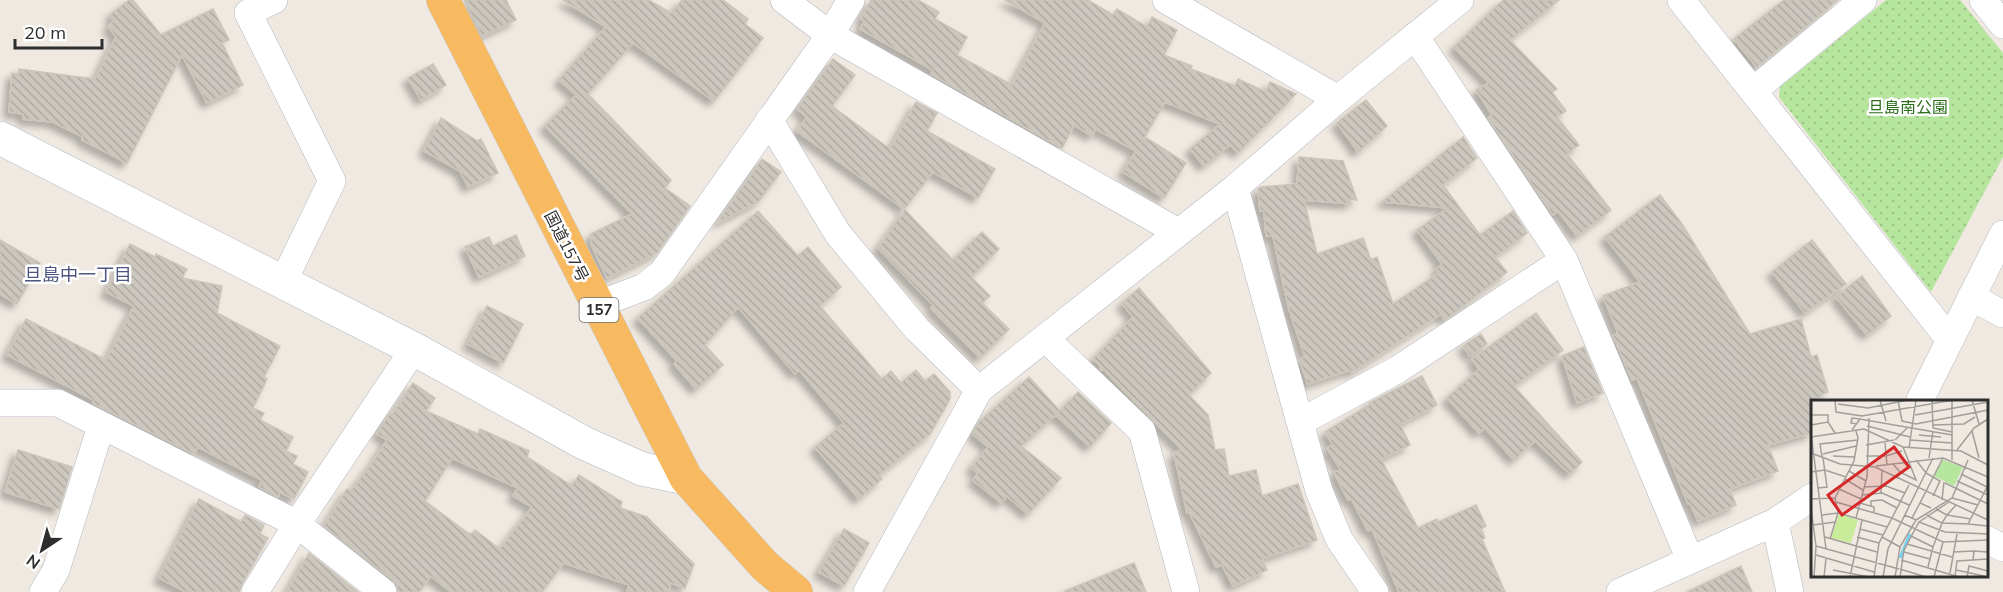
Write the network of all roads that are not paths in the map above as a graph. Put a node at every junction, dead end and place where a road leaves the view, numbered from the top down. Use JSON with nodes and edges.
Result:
{"nodes":[{"id":1,"x":274,"y":0,"type":"edge"},
{"id":2,"x":443,"y":0,"type":"edge"},
{"id":3,"x":784,"y":0,"type":"edge"},
{"id":4,"x":851,"y":0,"type":"edge"},
{"id":5,"x":1166,"y":0,"type":"edge"},
{"id":6,"x":1460,"y":0,"type":"edge"},
{"id":7,"x":1681,"y":0,"type":"edge"},
{"id":8,"x":1863,"y":0,"type":"edge"},
{"id":9,"x":1983,"y":0,"type":"edge"},
{"id":10,"x":245,"y":6,"type":"edge"},
{"id":11,"x":2003,"y":25,"type":"edge"},
{"id":12,"x":830,"y":35,"type":"junction"},
{"id":13,"x":1415,"y":36,"type":"junction"},
{"id":14,"x":1753,"y":91,"type":"junction"},
{"id":15,"x":1338,"y":99,"type":"junction"},
{"id":16,"x":769,"y":120,"type":"junction"},
{"id":17,"x":0,"y":138,"type":"edge"},
{"id":18,"x":1235,"y":188,"type":"junction"},
{"id":19,"x":1178,"y":232,"type":"junction"},
{"id":20,"x":2003,"y":234,"type":"edge"},
{"id":21,"x":1564,"y":260,"type":"junction"},
{"id":22,"x":283,"y":282,"type":"junction"},
{"id":23,"x":1971,"y":297,"type":"junction"},
{"id":24,"x":597,"y":305,"type":"junction"},
{"id":25,"x":2003,"y":314,"type":"edge"},
{"id":26,"x":1046,"y":339,"type":"junction"},
{"id":27,"x":1950,"y":340,"type":"junction"},
{"id":28,"x":414,"y":350,"type":"junction"},
{"id":29,"x":979,"y":390,"type":"junction"},
{"id":30,"x":1920,"y":400,"type":"edge"},
{"id":31,"x":0,"y":403,"type":"edge"},
{"id":32,"x":1300,"y":422,"type":"junction"},
{"id":33,"x":101,"y":426,"type":"junction"},
{"id":34,"x":686,"y":478,"type":"junction"},
{"id":35,"x":1811,"y":498,"type":"edge"},
{"id":36,"x":1775,"y":522,"type":"junction"},
{"id":37,"x":297,"y":524,"type":"junction"},
{"id":38,"x":1988,"y":540,"type":"edge"},
{"id":39,"x":2003,"y":548,"type":"edge"},
{"id":40,"x":1690,"y":560,"type":"junction"},
{"id":41,"x":43,"y":592,"type":"edge"},
{"id":42,"x":255,"y":592,"type":"edge"},
{"id":43,"x":383,"y":592,"type":"edge"},
{"id":44,"x":796,"y":592,"type":"edge"},
{"id":45,"x":867,"y":592,"type":"edge"},
{"id":46,"x":1186,"y":592,"type":"edge"},
{"id":47,"x":1374,"y":592,"type":"edge"},
{"id":48,"x":1620,"y":592,"type":"edge"},
{"id":49,"x":1790,"y":592,"type":"edge"}],
"edges":[{"from":1,"to":10,"type":"street"},
{"from":2,"to":24,"type":"highway","name":"国道157号","number":"157"},
{"from":3,"to":12,"type":"street"},
{"from":4,"to":12,"type":"street"},
{"from":5,"to":15,"type":"street"},
{"from":6,"to":13,"type":"street"},
{"from":7,"to":14,"type":"street"},
{"from":8,"to":14,"type":"street"},
{"from":9,"to":11,"type":"street"},
{"from":10,"to":22,"type":"street"},
{"from":12,"to":16,"type":"street"},
{"from":12,"to":19,"type":"street"},
{"from":13,"to":15,"type":"street"},
{"from":13,"to":21,"type":"street"},
{"from":14,"to":27,"type":"street"},
{"from":15,"to":18,"type":"street"},
{"from":16,"to":24,"type":"street"},
{"from":16,"to":29,"type":"street"},
{"from":17,"to":22,"type":"street"},
{"from":18,"to":19,"type":"street"},
{"from":18,"to":32,"type":"street"},
{"from":19,"to":26,"type":"street"},
{"from":20,"to":23,"type":"street"},
{"from":21,"to":32,"type":"street"},
{"from":21,"to":40,"type":"street"},
{"from":22,"to":28,"type":"street"},
{"from":23,"to":25,"type":"street"},
{"from":23,"to":27,"type":"street"},
{"from":24,"to":34,"type":"highway","name":"国道157号","number":"157"},
{"from":26,"to":29,"type":"street"},
{"from":26,"to":46,"type":"street"},
{"from":27,"to":30,"type":"street"},
{"from":28,"to":34,"type":"street"},
{"from":28,"to":37,"type":"street"},
{"from":29,"to":45,"type":"street"},
{"from":31,"to":33,"type":"street"},
{"from":32,"to":47,"type":"street"},
{"from":33,"to":37,"type":"street"},
{"from":33,"to":41,"type":"street"},
{"from":34,"to":44,"type":"highway","name":"国道157号","number":"157"},
{"from":35,"to":36,"type":"street"},
{"from":36,"to":40,"type":"street"},
{"from":36,"to":49,"type":"street"},
{"from":37,"to":42,"type":"street"},
{"from":37,"to":43,"type":"street"},
{"from":38,"to":39,"type":"street"},
{"from":40,"to":48,"type":"street"}]}
